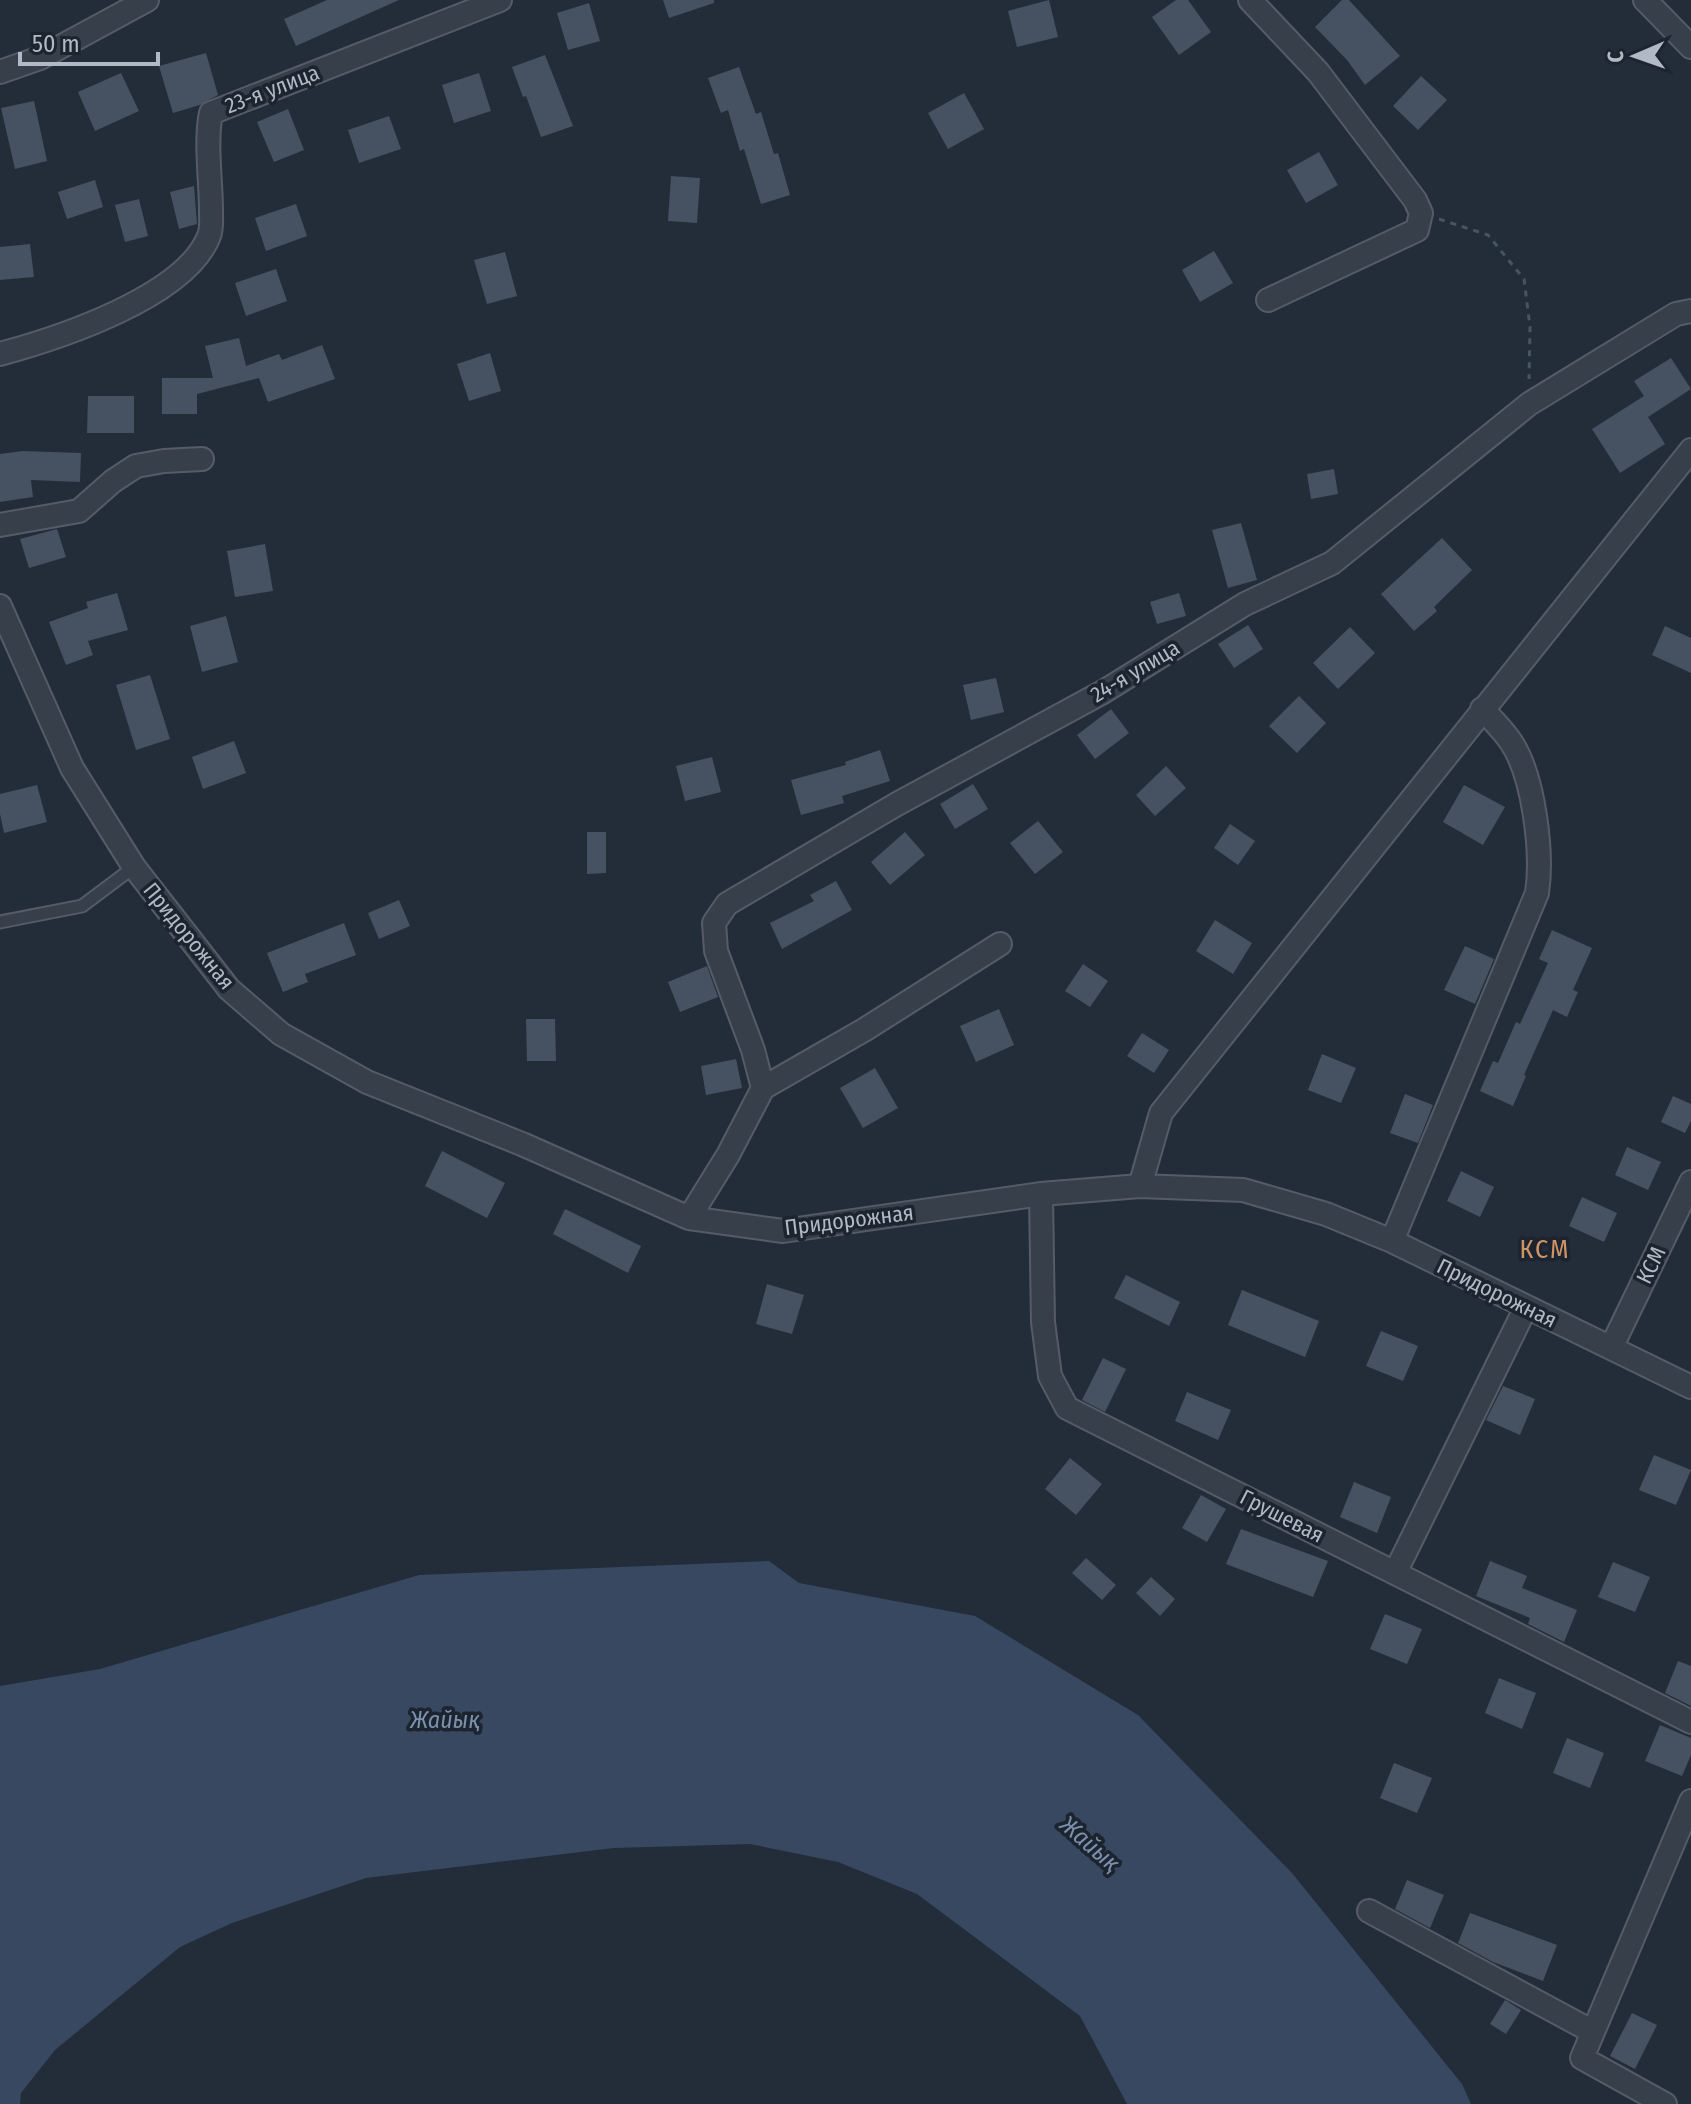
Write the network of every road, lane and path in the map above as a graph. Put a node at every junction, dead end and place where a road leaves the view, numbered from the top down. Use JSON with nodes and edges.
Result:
{"nodes":[{"id":1,"x":147,"y":0,"type":"edge"},
{"id":2,"x":500,"y":0,"type":"edge"},
{"id":3,"x":1250,"y":0,"type":"edge"},
{"id":4,"x":1645,"y":0,"type":"edge"},
{"id":5,"x":1691,"y":47,"type":"edge"},
{"id":6,"x":0,"y":72,"type":"edge"},
{"id":7,"x":1421,"y":213,"type":"junction"},
{"id":8,"x":1268,"y":300,"type":"dead end"},
{"id":9,"x":1691,"y":311,"type":"edge"},
{"id":10,"x":0,"y":354,"type":"edge"},
{"id":11,"x":1529,"y":404,"type":"junction"},
{"id":12,"x":1691,"y":450,"type":"edge"},
{"id":13,"x":202,"y":459,"type":"dead end"},
{"id":14,"x":0,"y":525,"type":"edge"},
{"id":15,"x":0,"y":606,"type":"edge"},
{"id":16,"x":1482,"y":709,"type":"junction"},
{"id":17,"x":134,"y":867,"type":"junction"},
{"id":18,"x":0,"y":922,"type":"edge"},
{"id":19,"x":1000,"y":944,"type":"dead end"},
{"id":20,"x":763,"y":1088,"type":"junction"},
{"id":21,"x":1691,"y":1182,"type":"edge"},
{"id":22,"x":1140,"y":1186,"type":"junction"},
{"id":23,"x":1041,"y":1194,"type":"junction"},
{"id":24,"x":689,"y":1218,"type":"junction"},
{"id":25,"x":1392,"y":1241,"type":"junction"},
{"id":26,"x":1526,"y":1307,"type":"junction"},
{"id":27,"x":1611,"y":1348,"type":"junction"},
{"id":28,"x":1691,"y":1387,"type":"edge"},
{"id":29,"x":1395,"y":1573,"type":"junction"},
{"id":30,"x":1691,"y":1722,"type":"edge"},
{"id":31,"x":1691,"y":1801,"type":"edge"},
{"id":32,"x":1369,"y":1911,"type":"dead end"},
{"id":33,"x":1593,"y":2032,"type":"junction"},
{"id":34,"x":1665,"y":2104,"type":"edge"}],
"edges":[{"from":1,"to":6,"type":"street"},
{"from":2,"to":10,"type":"street","name":"23-я улица"},
{"from":3,"to":7,"type":"street"},
{"from":4,"to":5,"type":"street"},
{"from":7,"to":8,"type":"street"},
{"from":7,"to":11,"type":"path"},
{"from":9,"to":11,"type":"street","name":"24-я улица"},
{"from":11,"to":20,"type":"street","name":"24-я улица"},
{"from":12,"to":16,"type":"street"},
{"from":13,"to":14,"type":"street"},
{"from":15,"to":17,"type":"street","name":"Придорожная"},
{"from":16,"to":22,"type":"street"},
{"from":16,"to":25,"type":"street"},
{"from":17,"to":18,"type":"lane"},
{"from":17,"to":24,"type":"street","name":"Придорожная"},
{"from":19,"to":20,"type":"street"},
{"from":20,"to":24,"type":"street"},
{"from":21,"to":27,"type":"street","name":"КСМ"},
{"from":22,"to":23,"type":"street","name":"Придорожная"},
{"from":22,"to":25,"type":"street","name":"Придорожная"},
{"from":23,"to":24,"type":"street","name":"Придорожная"},
{"from":23,"to":29,"type":"street","name":"Грушевая"},
{"from":25,"to":26,"type":"street","name":"Придорожная"},
{"from":26,"to":27,"type":"street","name":"Придорожная"},
{"from":26,"to":29,"type":"street"},
{"from":27,"to":28,"type":"street","name":"Придорожная"},
{"from":29,"to":30,"type":"street","name":"Грушевая"},
{"from":31,"to":33,"type":"street"},
{"from":32,"to":33,"type":"street"},
{"from":33,"to":34,"type":"street"}]}
